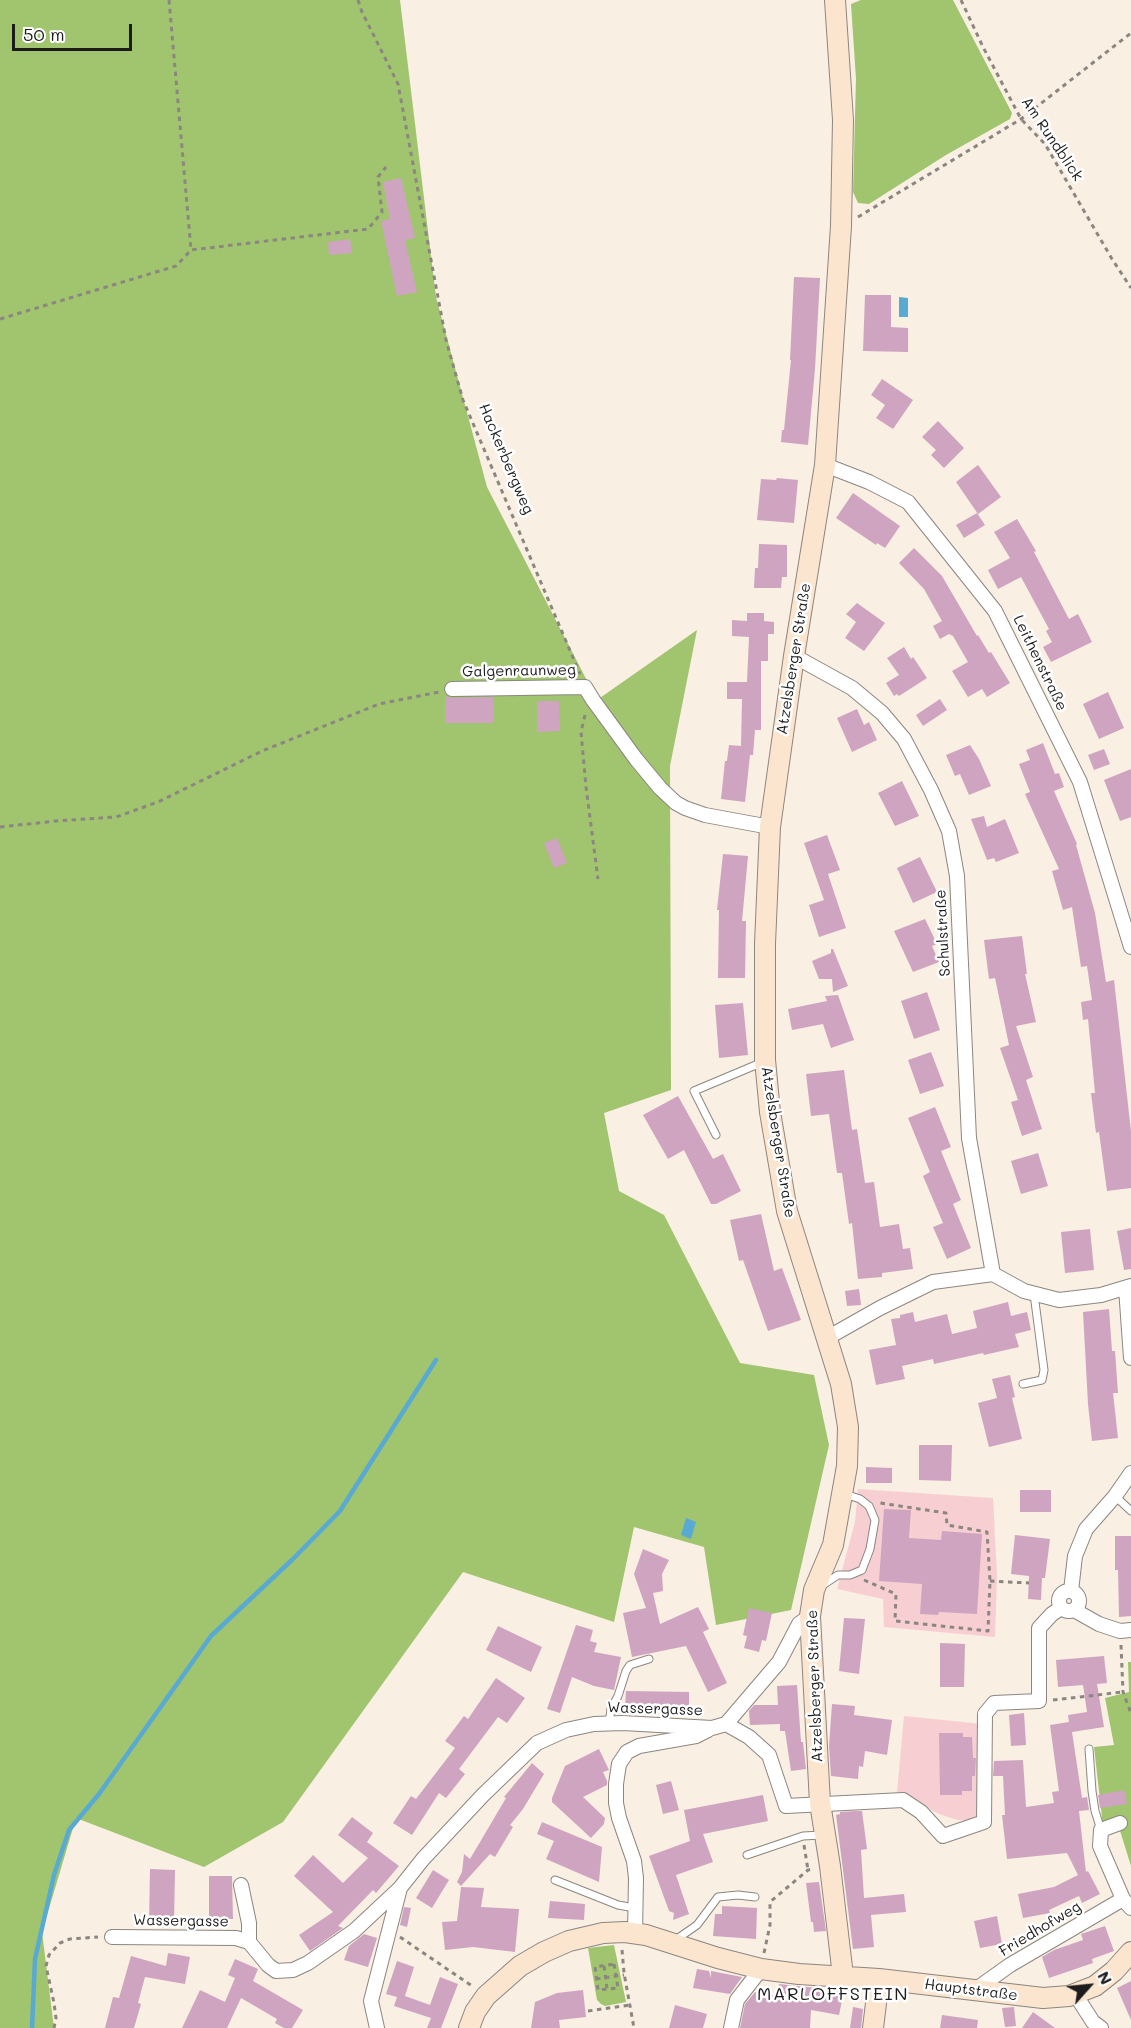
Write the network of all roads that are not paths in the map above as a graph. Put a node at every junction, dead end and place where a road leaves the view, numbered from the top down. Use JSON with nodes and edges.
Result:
{"nodes":[{"id":1,"x":835,"y":0,"type":"edge"},
{"id":2,"x":825,"y":465,"type":"junction"},
{"id":3,"x":794,"y":656,"type":"junction"},
{"id":4,"x":452,"y":689,"type":"road end"},
{"id":5,"x":770,"y":827,"type":"junction"},
{"id":6,"x":1131,"y":947,"type":"edge"},
{"id":7,"x":765,"y":1060,"type":"junction"},
{"id":8,"x":716,"y":1135,"type":"dead end"},
{"id":9,"x":993,"y":1274,"type":"junction"},
{"id":10,"x":1128,"y":1287,"type":"edge"},
{"id":11,"x":1034,"y":1294,"type":"junction"},
{"id":12,"x":827,"y":1338,"type":"junction"},
{"id":13,"x":1131,"y":1358,"type":"edge"},
{"id":14,"x":1023,"y":1384,"type":"dead end"},
{"id":15,"x":1131,"y":1473,"type":"edge"},
{"id":16,"x":843,"y":1494,"type":"junction"},
{"id":17,"x":1115,"y":1496,"type":"junction"},
{"id":18,"x":1131,"y":1511,"type":"edge"},
{"id":19,"x":814,"y":1590,"type":"junction"},
{"id":20,"x":1068,"y":1609,"type":"junction"},
{"id":21,"x":810,"y":1616,"type":"junction"},
{"id":22,"x":1126,"y":1631,"type":"edge"},
{"id":23,"x":649,"y":1659,"type":"dead end"},
{"id":24,"x":609,"y":1724,"type":"junction"},
{"id":25,"x":726,"y":1724,"type":"junction"},
{"id":26,"x":712,"y":1728,"type":"junction"},
{"id":27,"x":1089,"y":1749,"type":"dead end"},
{"id":28,"x":820,"y":1803,"type":"junction"},
{"id":29,"x":1120,"y":1823,"type":"dead end"},
{"id":30,"x":1101,"y":1830,"type":"junction"},
{"id":31,"x":825,"y":1835,"type":"junction"},
{"id":32,"x":747,"y":1855,"type":"dead end"},
{"id":33,"x":555,"y":1880,"type":"dead end"},
{"id":34,"x":241,"y":1885,"type":"dead end"},
{"id":35,"x":400,"y":1888,"type":"junction"},
{"id":36,"x":755,"y":1897,"type":"dead end"},
{"id":37,"x":1127,"y":1903,"type":"edge"},
{"id":38,"x":635,"y":1908,"type":"junction"},
{"id":39,"x":635,"y":1933,"type":"junction"},
{"id":40,"x":112,"y":1936,"type":"road end"},
{"id":41,"x":249,"y":1942,"type":"junction"},
{"id":42,"x":672,"y":1942,"type":"junction"},
{"id":43,"x":1131,"y":1952,"type":"edge"},
{"id":44,"x":761,"y":1969,"type":"junction"},
{"id":45,"x":843,"y":1976,"type":"junction"},
{"id":46,"x":879,"y":1979,"type":"junction"},
{"id":47,"x":975,"y":1990,"type":"junction"},
{"id":48,"x":1075,"y":1994,"type":"junction"},
{"id":49,"x":377,"y":2028,"type":"edge"},
{"id":50,"x":469,"y":2028,"type":"edge"},
{"id":51,"x":731,"y":2028,"type":"edge"},
{"id":52,"x":873,"y":2028,"type":"edge"},
{"id":53,"x":1101,"y":2028,"type":"edge"}],
"edges":[{"from":1,"to":2,"type":"street","name":"Atzelsberger Straße"},
{"from":2,"to":3,"type":"street","name":"Atzelsberger Straße"},
{"from":2,"to":6,"type":"street","name":"Leithenstraße"},
{"from":3,"to":5,"type":"street","name":"Atzelsberger Straße"},
{"from":3,"to":9,"type":"street","name":"Schulstraße"},
{"from":4,"to":5,"type":"street","name":"Galgenraunweg"},
{"from":5,"to":7,"type":"street","name":"Atzelsberger Straße"},
{"from":7,"to":8,"type":"lane"},
{"from":7,"to":12,"type":"street","name":"Atzelsberger Straße"},
{"from":9,"to":11,"type":"street"},
{"from":9,"to":12,"type":"street"},
{"from":10,"to":11,"type":"street"},
{"from":10,"to":13,"type":"street"},
{"from":11,"to":14,"type":"lane"},
{"from":12,"to":16,"type":"street","name":"Atzelsberger Straße"},
{"from":15,"to":17,"type":"street"},
{"from":16,"to":19,"type":"street","name":"Atzelsberger Straße"},
{"from":16,"to":19,"type":"lane"},
{"from":17,"to":18,"type":"lane"},
{"from":17,"to":20,"type":"street"},
{"from":19,"to":21,"type":"street","name":"Atzelsberger Straße"},
{"from":20,"to":22,"type":"street"},
{"from":20,"to":28,"type":"street"},
{"from":21,"to":25,"type":"street"},
{"from":21,"to":28,"type":"street","name":"Atzelsberger Straße"},
{"from":23,"to":24,"type":"lane"},
{"from":24,"to":26,"type":"street","name":"Wassergasse"},
{"from":24,"to":35,"type":"street","name":"Wassergasse"},
{"from":25,"to":26,"type":"street","name":"Wassergasse"},
{"from":25,"to":28,"type":"street"},
{"from":26,"to":38,"type":"street"},
{"from":27,"to":30,"type":"lane"},
{"from":28,"to":31,"type":"street","name":"Atzelsberger Straße"},
{"from":29,"to":30,"type":"street"},
{"from":30,"to":37,"type":"street","name":"Friedhofweg"},
{"from":31,"to":32,"type":"lane"},
{"from":31,"to":45,"type":"street","name":"Atzelsberger Straße"},
{"from":33,"to":38,"type":"lane"},
{"from":34,"to":41,"type":"street","name":"Wassergasse"},
{"from":35,"to":41,"type":"street","name":"Wassergasse"},
{"from":35,"to":49,"type":"street","name":"Wassergasse"},
{"from":36,"to":42,"type":"lane"},
{"from":37,"to":47,"type":"street","name":"Friedhofweg"},
{"from":38,"to":39,"type":"street"},
{"from":39,"to":42,"type":"street","name":"Hauptstraße"},
{"from":39,"to":50,"type":"street","name":"Hauptstraße"},
{"from":40,"to":41,"type":"street","name":"Wassergasse"},
{"from":42,"to":44,"type":"street","name":"Hauptstraße"},
{"from":43,"to":48,"type":"street","name":"Hauptstraße"},
{"from":44,"to":45,"type":"street","name":"Hauptstraße"},
{"from":44,"to":51,"type":"street"},
{"from":45,"to":46,"type":"street","name":"Hauptstraße"},
{"from":46,"to":47,"type":"street","name":"Hauptstraße"},
{"from":46,"to":52,"type":"street"},
{"from":47,"to":48,"type":"street","name":"Hauptstraße"},
{"from":48,"to":53,"type":"street"}]}
